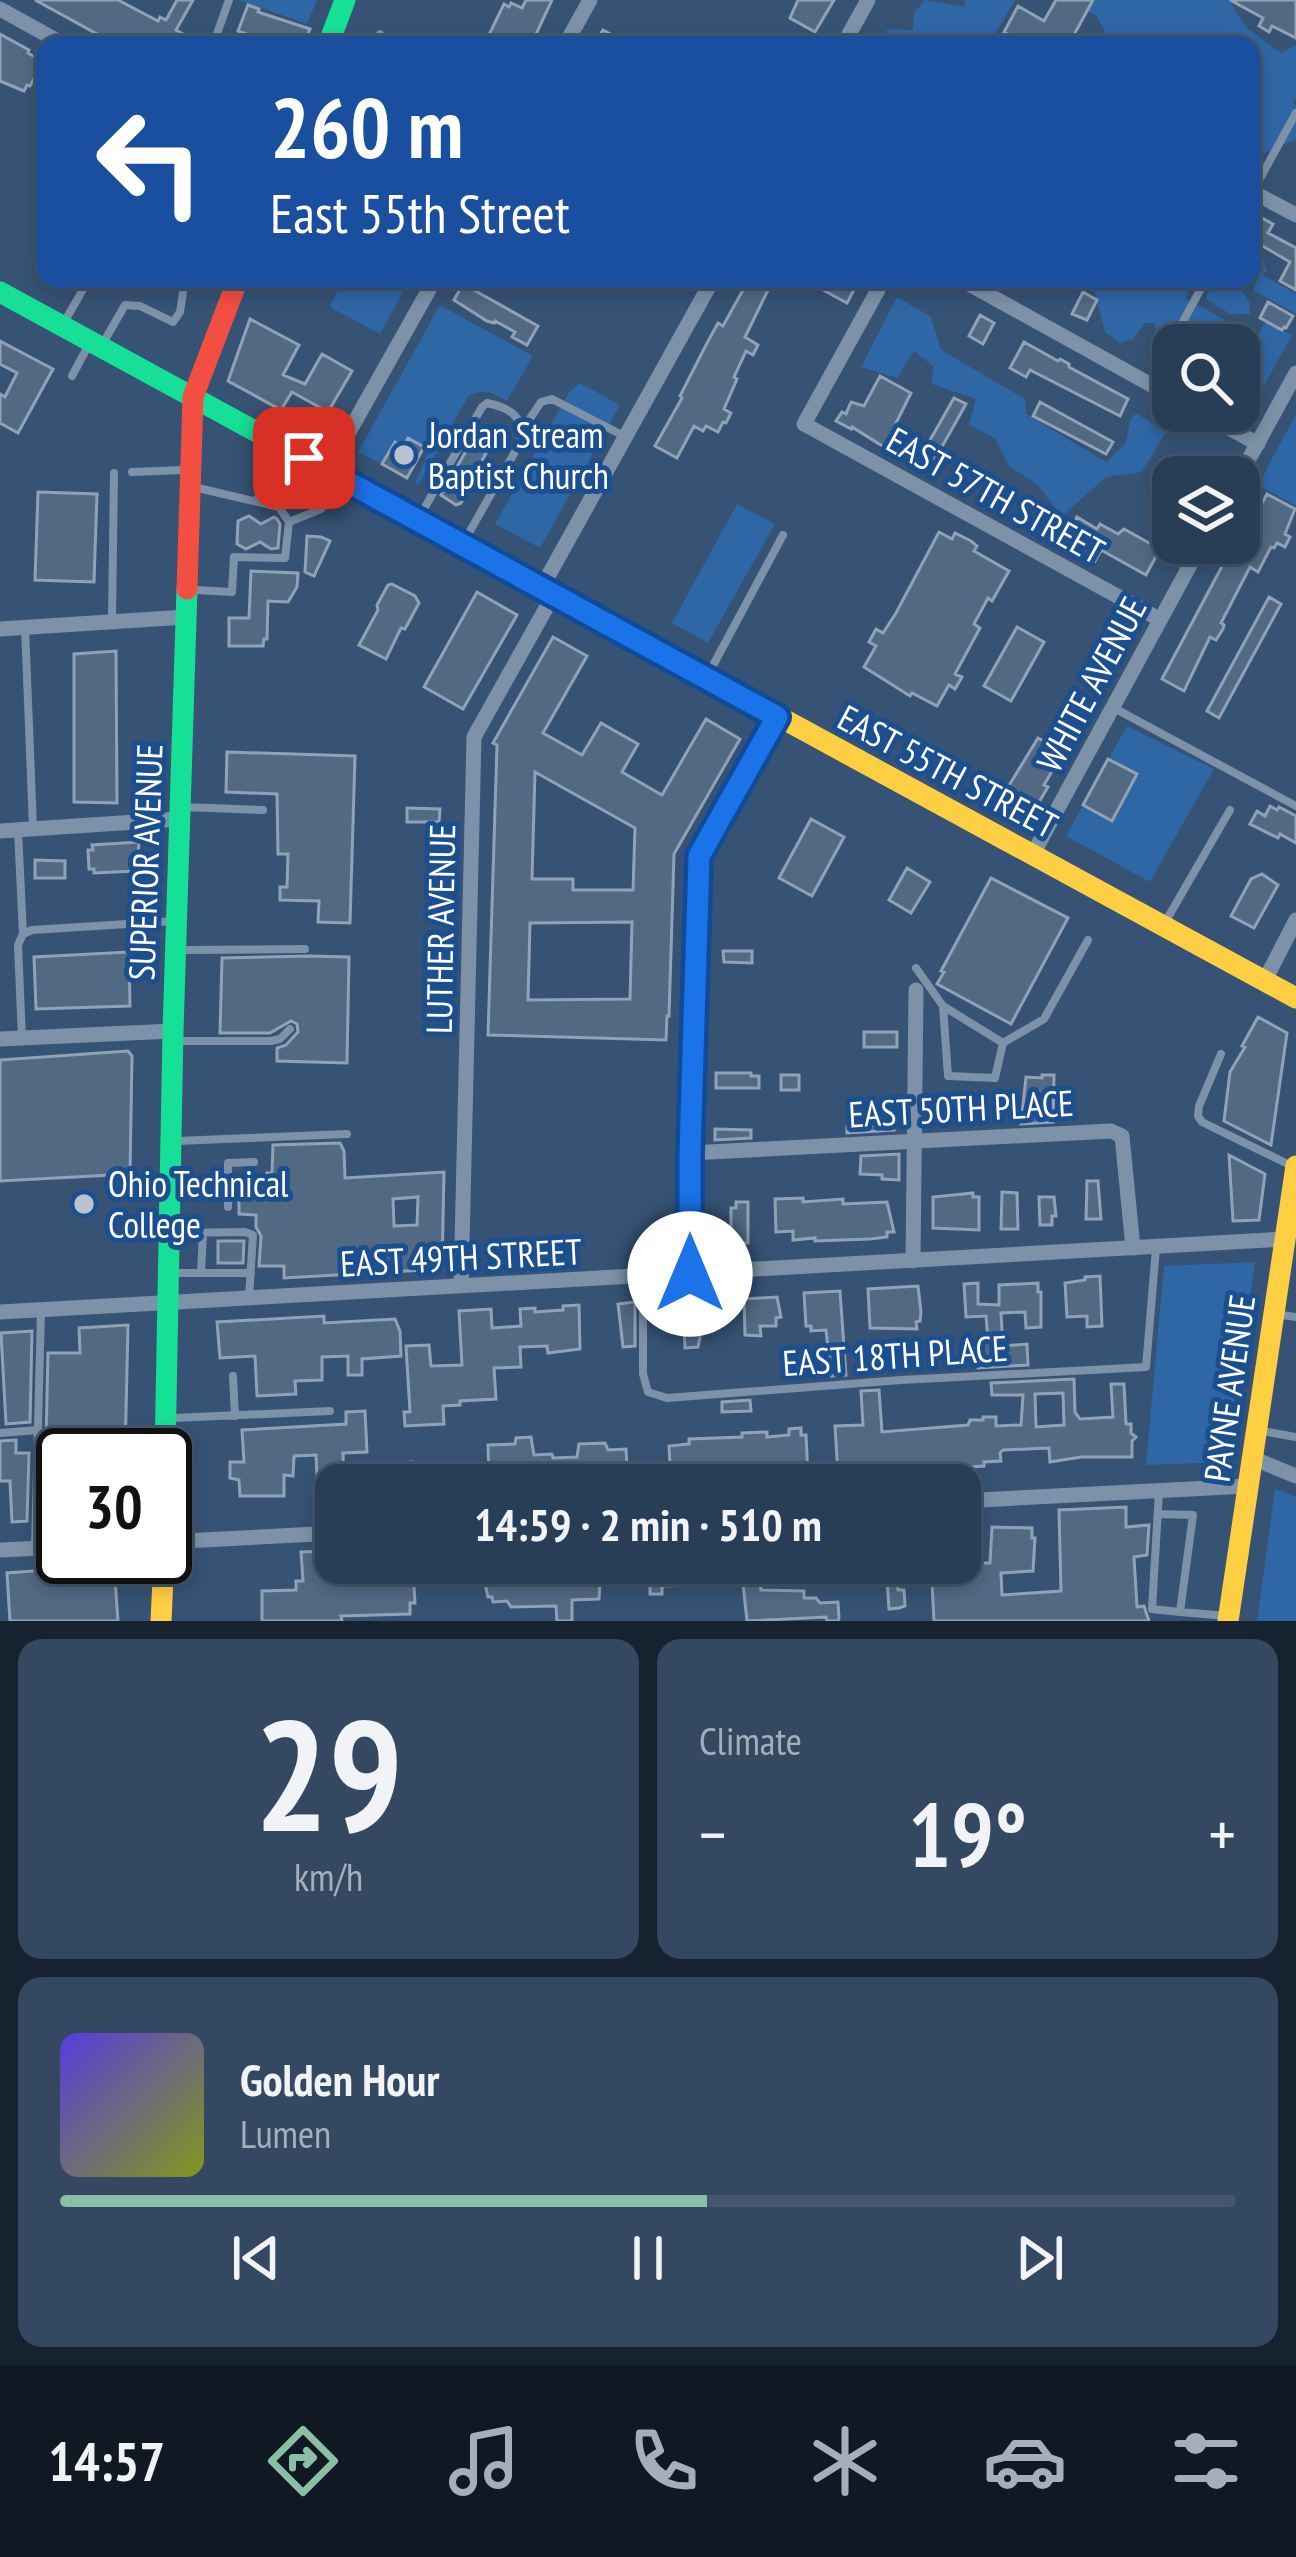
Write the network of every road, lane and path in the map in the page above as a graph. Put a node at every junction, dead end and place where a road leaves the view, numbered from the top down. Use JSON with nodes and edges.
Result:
{"nodes":[{"id":1,"x":229,"y":0,"type":"edge"},
{"id":2,"x":345,"y":0,"type":"edge"},
{"id":3,"x":590,"y":0,"type":"edge"},
{"id":4,"x":868,"y":0,"type":"edge"},
{"id":5,"x":0,"y":9,"type":"edge"},
{"id":6,"x":49,"y":36,"type":"edge"},
{"id":7,"x":216,"y":36,"type":"edge"},
{"id":8,"x":336,"y":36,"type":"edge"},
{"id":9,"x":570,"y":36,"type":"edge"},
{"id":10,"x":848,"y":36,"type":"edge"},
{"id":11,"x":1296,"y":113,"type":"edge"},
{"id":12,"x":1260,"y":177,"type":"edge"},
{"id":13,"x":1260,"y":197,"type":"edge"},
{"id":14,"x":1296,"y":215,"type":"edge"},
{"id":15,"x":84,"y":288,"type":"edge"},
{"id":16,"x":184,"y":288,"type":"edge"},
{"id":17,"x":233,"y":288,"type":"edge"},
{"id":18,"x":430,"y":288,"type":"edge"},
{"id":19,"x":708,"y":288,"type":"edge"},
{"id":20,"x":879,"y":288,"type":"edge"},
{"id":21,"x":976,"y":288,"type":"edge"},
{"id":22,"x":1201,"y":288,"type":"edge"},
{"id":23,"x":0,"y":292,"type":"edge"},
{"id":24,"x":62,"y":326,"type":"junction"},
{"id":25,"x":96,"y":344,"type":"junction"},
{"id":26,"x":1296,"y":373,"type":"edge"},
{"id":27,"x":71,"y":376,"type":"dead end"},
{"id":28,"x":1149,"y":384,"type":"junction"},
{"id":29,"x":1152,"y":386,"type":"edge"},
{"id":30,"x":193,"y":397,"type":"junction"},
{"id":31,"x":523,"y":430,"type":"junction"},
{"id":32,"x":1236,"y":432,"type":"edge"},
{"id":33,"x":626,"y":437,"type":"junction"},
{"id":34,"x":1258,"y":444,"type":"junction"},
{"id":35,"x":281,"y":445,"type":"junction"},
{"id":36,"x":1251,"y":456,"type":"edge"},
{"id":37,"x":132,"y":472,"type":"dead end"},
{"id":38,"x":114,"y":473,"type":"dead end"},
{"id":39,"x":334,"y":474,"type":"junction"},
{"id":40,"x":190,"y":478,"type":"junction"},
{"id":41,"x":256,"y":500,"type":"junction"},
{"id":42,"x":418,"y":520,"type":"junction"},
{"id":43,"x":289,"y":522,"type":"junction"},
{"id":44,"x":783,"y":536,"type":"dead end"},
{"id":45,"x":462,"y":544,"type":"junction"},
{"id":46,"x":1190,"y":564,"type":"edge"},
{"id":47,"x":187,"y":590,"type":"junction"},
{"id":48,"x":548,"y":591,"type":"junction"},
{"id":49,"x":186,"y":616,"type":"junction"},
{"id":50,"x":1159,"y":619,"type":"junction"},
{"id":51,"x":112,"y":621,"type":"junction"},
{"id":52,"x":25,"y":627,"type":"junction"},
{"id":53,"x":0,"y":628,"type":"edge"},
{"id":54,"x":706,"y":678,"type":"junction"},
{"id":55,"x":1112,"y":707,"type":"junction"},
{"id":56,"x":777,"y":717,"type":"junction"},
{"id":57,"x":1296,"y":806,"type":"edge"},
{"id":58,"x":263,"y":810,"type":"dead end"},
{"id":59,"x":1230,"y":810,"type":"dead end"},
{"id":60,"x":181,"y":813,"type":"junction"},
{"id":61,"x":26,"y":829,"type":"junction"},
{"id":62,"x":0,"y":831,"type":"edge"},
{"id":63,"x":1033,"y":854,"type":"junction"},
{"id":64,"x":1296,"y":920,"type":"edge"},
{"id":65,"x":176,"y":921,"type":"junction"},
{"id":66,"x":1163,"y":926,"type":"junction"},
{"id":67,"x":22,"y":934,"type":"junction"},
{"id":68,"x":1088,"y":940,"type":"dead end"},
{"id":69,"x":304,"y":949,"type":"dead end"},
{"id":70,"x":176,"y":951,"type":"junction"},
{"id":71,"x":916,"y":968,"type":"dead end"},
{"id":72,"x":1264,"y":982,"type":"junction"},
{"id":73,"x":916,"y":989,"type":"dead end"},
{"id":74,"x":1296,"y":998,"type":"edge"},
{"id":75,"x":943,"y":1006,"type":"junction"},
{"id":76,"x":290,"y":1029,"type":"dead end"},
{"id":77,"x":173,"y":1036,"type":"junction"},
{"id":78,"x":22,"y":1038,"type":"junction"},
{"id":79,"x":0,"y":1039,"type":"edge"},
{"id":80,"x":1004,"y":1042,"type":"junction"},
{"id":81,"x":1222,"y":1054,"type":"dead end"},
{"id":82,"x":347,"y":1134,"type":"dead end"},
{"id":83,"x":913,"y":1140,"type":"junction"},
{"id":84,"x":170,"y":1142,"type":"junction"},
{"id":85,"x":690,"y":1153,"type":"junction"},
{"id":86,"x":254,"y":1162,"type":"dead end"},
{"id":87,"x":1296,"y":1166,"type":"edge"},
{"id":88,"x":228,"y":1182,"type":"junction"},
{"id":89,"x":169,"y":1184,"type":"junction"},
{"id":90,"x":229,"y":1207,"type":"dead end"},
{"id":91,"x":168,"y":1233,"type":"junction"},
{"id":92,"x":203,"y":1233,"type":"junction"},
{"id":93,"x":1285,"y":1239,"type":"junction"},
{"id":94,"x":1156,"y":1247,"type":"junction"},
{"id":95,"x":1133,"y":1248,"type":"junction"},
{"id":96,"x":913,"y":1261,"type":"junction"},
{"id":97,"x":247,"y":1270,"type":"junction"},
{"id":98,"x":166,"y":1273,"type":"junction"},
{"id":99,"x":201,"y":1273,"type":"junction"},
{"id":100,"x":690,"y":1274,"type":"junction"},
{"id":101,"x":643,"y":1277,"type":"junction"},
{"id":102,"x":461,"y":1286,"type":"junction"},
{"id":103,"x":249,"y":1299,"type":"junction"},
{"id":104,"x":166,"y":1304,"type":"junction"},
{"id":105,"x":41,"y":1309,"type":"junction"},
{"id":106,"x":0,"y":1312,"type":"edge"},
{"id":107,"x":1285,"y":1315,"type":"edge"},
{"id":108,"x":233,"y":1376,"type":"dead end"},
{"id":109,"x":330,"y":1411,"type":"dead end"},
{"id":110,"x":235,"y":1416,"type":"junction"},
{"id":111,"x":165,"y":1418,"type":"junction"},
{"id":112,"x":38,"y":1428,"type":"edge"},
{"id":113,"x":165,"y":1428,"type":"edge"},
{"id":114,"x":36,"y":1430,"type":"edge"},
{"id":115,"x":1256,"y":1430,"type":"junction"},
{"id":116,"x":0,"y":1432,"type":"edge"},
{"id":117,"x":1296,"y":1437,"type":"edge"},
{"id":118,"x":1252,"y":1458,"type":"junction"},
{"id":119,"x":1296,"y":1476,"type":"edge"},
{"id":120,"x":1248,"y":1486,"type":"junction"},
{"id":121,"x":1159,"y":1491,"type":"junction"},
{"id":122,"x":981,"y":1500,"type":"edge"},
{"id":123,"x":36,"y":1509,"type":"edge"},
{"id":124,"x":1158,"y":1514,"type":"junction"},
{"id":125,"x":315,"y":1534,"type":"edge"},
{"id":126,"x":192,"y":1541,"type":"edge"},
{"id":127,"x":35,"y":1548,"type":"joint"},
{"id":128,"x":0,"y":1550,"type":"edge"},
{"id":129,"x":163,"y":1584,"type":"edge"},
{"id":130,"x":1180,"y":1612,"type":"junction"},
{"id":131,"x":1229,"y":1618,"type":"edge"},
{"id":132,"x":161,"y":1621,"type":"edge"}],
"edges":[{"from":1,"to":7,"type":"lane"},
{"from":2,"to":8,"type":"main road"},
{"from":3,"to":9,"type":"street"},
{"from":4,"to":10,"type":"street"},
{"from":5,"to":6,"type":"street"},
{"from":11,"to":12,"type":"lane"},
{"from":13,"to":14,"type":"street"},
{"from":15,"to":24,"type":"lane"},
{"from":16,"to":25,"type":"lane"},
{"from":17,"to":30,"type":"main road","name":"SUPERIOR AVENUE"},
{"from":18,"to":39,"type":"street"},
{"from":19,"to":33,"type":"street","name":"LUTHER AVENUE"},
{"from":20,"to":50,"type":"street","name":"EAST 57TH STREET"},
{"from":21,"to":28,"type":"street"},
{"from":22,"to":28,"type":"lane"},
{"from":23,"to":24,"type":"main road","name":"EAST 55TH STREET"},
{"from":24,"to":25,"type":"main road","name":"EAST 55TH STREET"},
{"from":25,"to":27,"type":"lane"},
{"from":25,"to":30,"type":"main road","name":"EAST 55TH STREET"},
{"from":26,"to":34,"type":"street"},
{"from":28,"to":29,"type":"street"},
{"from":30,"to":35,"type":"main road","name":"EAST 55TH STREET"},
{"from":30,"to":40,"type":"main road","name":"SUPERIOR AVENUE"},
{"from":31,"to":33,"type":"lane"},
{"from":31,"to":42,"type":"lane"},
{"from":31,"to":45,"type":"lane"},
{"from":32,"to":34,"type":"street"},
{"from":33,"to":48,"type":"street","name":"LUTHER AVENUE"},
{"from":34,"to":36,"type":"street"},
{"from":35,"to":39,"type":"main road","name":"EAST 55TH STREET"},
{"from":35,"to":41,"type":"lane"},
{"from":37,"to":40,"type":"lane"},
{"from":38,"to":51,"type":"lane"},
{"from":39,"to":42,"type":"main road","name":"EAST 55TH STREET"},
{"from":39,"to":43,"type":"lane"},
{"from":40,"to":41,"type":"lane"},
{"from":40,"to":47,"type":"main road","name":"SUPERIOR AVENUE"},
{"from":41,"to":43,"type":"lane"},
{"from":42,"to":45,"type":"main road","name":"EAST 55TH STREET"},
{"from":43,"to":47,"type":"lane"},
{"from":44,"to":54,"type":"lane"},
{"from":45,"to":48,"type":"main road","name":"EAST 55TH STREET"},
{"from":46,"to":50,"type":"street","name":"WHITE AVENUE"},
{"from":47,"to":49,"type":"main road","name":"SUPERIOR AVENUE"},
{"from":48,"to":54,"type":"main road","name":"EAST 55TH STREET"},
{"from":48,"to":102,"type":"street","name":"LUTHER AVENUE"},
{"from":49,"to":51,"type":"street"},
{"from":49,"to":60,"type":"main road","name":"SUPERIOR AVENUE"},
{"from":50,"to":55,"type":"street","name":"WHITE AVENUE"},
{"from":51,"to":52,"type":"street"},
{"from":52,"to":53,"type":"street"},
{"from":52,"to":61,"type":"lane"},
{"from":54,"to":56,"type":"main road","name":"EAST 55TH STREET"},
{"from":55,"to":57,"type":"lane"},
{"from":55,"to":63,"type":"street","name":"WHITE AVENUE"},
{"from":56,"to":63,"type":"main road","name":"EAST 55TH STREET"},
{"from":56,"to":85,"type":"street"},
{"from":58,"to":60,"type":"lane"},
{"from":59,"to":66,"type":"lane"},
{"from":60,"to":61,"type":"street"},
{"from":60,"to":65,"type":"main road","name":"SUPERIOR AVENUE"},
{"from":61,"to":62,"type":"street"},
{"from":61,"to":67,"type":"lane"},
{"from":63,"to":66,"type":"main road","name":"EAST 55TH STREET"},
{"from":64,"to":72,"type":"street"},
{"from":65,"to":67,"type":"lane"},
{"from":65,"to":70,"type":"main road","name":"SUPERIOR AVENUE"},
{"from":66,"to":72,"type":"main road","name":"EAST 55TH STREET"},
{"from":67,"to":78,"type":"lane"},
{"from":68,"to":80,"type":"lane"},
{"from":69,"to":70,"type":"lane"},
{"from":70,"to":77,"type":"main road","name":"SUPERIOR AVENUE"},
{"from":71,"to":75,"type":"lane"},
{"from":72,"to":74,"type":"main road","name":"EAST 55TH STREET"},
{"from":73,"to":83,"type":"street"},
{"from":75,"to":80,"type":"lane"},
{"from":75,"to":80,"type":"lane"},
{"from":76,"to":77,"type":"lane"},
{"from":77,"to":78,"type":"street"},
{"from":77,"to":84,"type":"main road","name":"SUPERIOR AVENUE"},
{"from":78,"to":79,"type":"street"},
{"from":81,"to":87,"type":"lane"},
{"from":82,"to":84,"type":"lane"},
{"from":83,"to":85,"type":"street","name":"EAST 50TH PLACE"},
{"from":83,"to":95,"type":"street","name":"EAST 50TH PLACE"},
{"from":83,"to":96,"type":"street"},
{"from":84,"to":89,"type":"main road","name":"SUPERIOR AVENUE"},
{"from":85,"to":100,"type":"street"},
{"from":86,"to":88,"type":"lane"},
{"from":87,"to":93,"type":"main road","name":"PAYNE AVENUE"},
{"from":88,"to":89,"type":"lane"},
{"from":88,"to":90,"type":"lane"},
{"from":89,"to":91,"type":"main road","name":"SUPERIOR AVENUE"},
{"from":91,"to":92,"type":"lane"},
{"from":91,"to":98,"type":"main road","name":"SUPERIOR AVENUE"},
{"from":92,"to":97,"type":"lane"},
{"from":92,"to":99,"type":"lane"},
{"from":93,"to":94,"type":"street","name":"EAST 49TH STREET"},
{"from":93,"to":107,"type":"main road","name":"PAYNE AVENUE"},
{"from":94,"to":95,"type":"street","name":"EAST 49TH STREET"},
{"from":94,"to":101,"type":"lane","name":"EAST 18TH PLACE"},
{"from":95,"to":96,"type":"street","name":"EAST 49TH STREET"},
{"from":96,"to":100,"type":"street","name":"EAST 49TH STREET"},
{"from":97,"to":99,"type":"lane"},
{"from":97,"to":103,"type":"lane"},
{"from":98,"to":99,"type":"lane"},
{"from":98,"to":104,"type":"main road","name":"SUPERIOR AVENUE"},
{"from":100,"to":101,"type":"street","name":"EAST 49TH STREET"},
{"from":101,"to":102,"type":"street","name":"EAST 49TH STREET"},
{"from":102,"to":103,"type":"street","name":"EAST 49TH STREET"},
{"from":103,"to":104,"type":"street","name":"EAST 49TH STREET"},
{"from":104,"to":105,"type":"street","name":"EAST 49TH STREET"},
{"from":104,"to":111,"type":"main road","name":"SUPERIOR AVENUE"},
{"from":105,"to":106,"type":"street","name":"EAST 49TH STREET"},
{"from":105,"to":112,"type":"lane"},
{"from":107,"to":115,"type":"main road","name":"PAYNE AVENUE"},
{"from":108,"to":110,"type":"lane"},
{"from":109,"to":110,"type":"lane"},
{"from":110,"to":111,"type":"lane"},
{"from":111,"to":113,"type":"main road","name":"SUPERIOR AVENUE"},
{"from":114,"to":116,"type":"lane"},
{"from":115,"to":117,"type":"lane"},
{"from":115,"to":118,"type":"main road","name":"PAYNE AVENUE"},
{"from":118,"to":119,"type":"street"},
{"from":118,"to":120,"type":"main road","name":"PAYNE AVENUE"},
{"from":120,"to":121,"type":"street"},
{"from":120,"to":131,"type":"main road","name":"PAYNE AVENUE"},
{"from":121,"to":122,"type":"street"},
{"from":121,"to":124,"type":"lane"},
{"from":123,"to":127,"type":"lane"},
{"from":124,"to":130,"type":"lane"},
{"from":124,"to":130,"type":"lane"},
{"from":125,"to":126,"type":"street"},
{"from":127,"to":128,"type":"street"},
{"from":129,"to":132,"type":"main road"},
{"from":130,"to":131,"type":"lane"}]}
